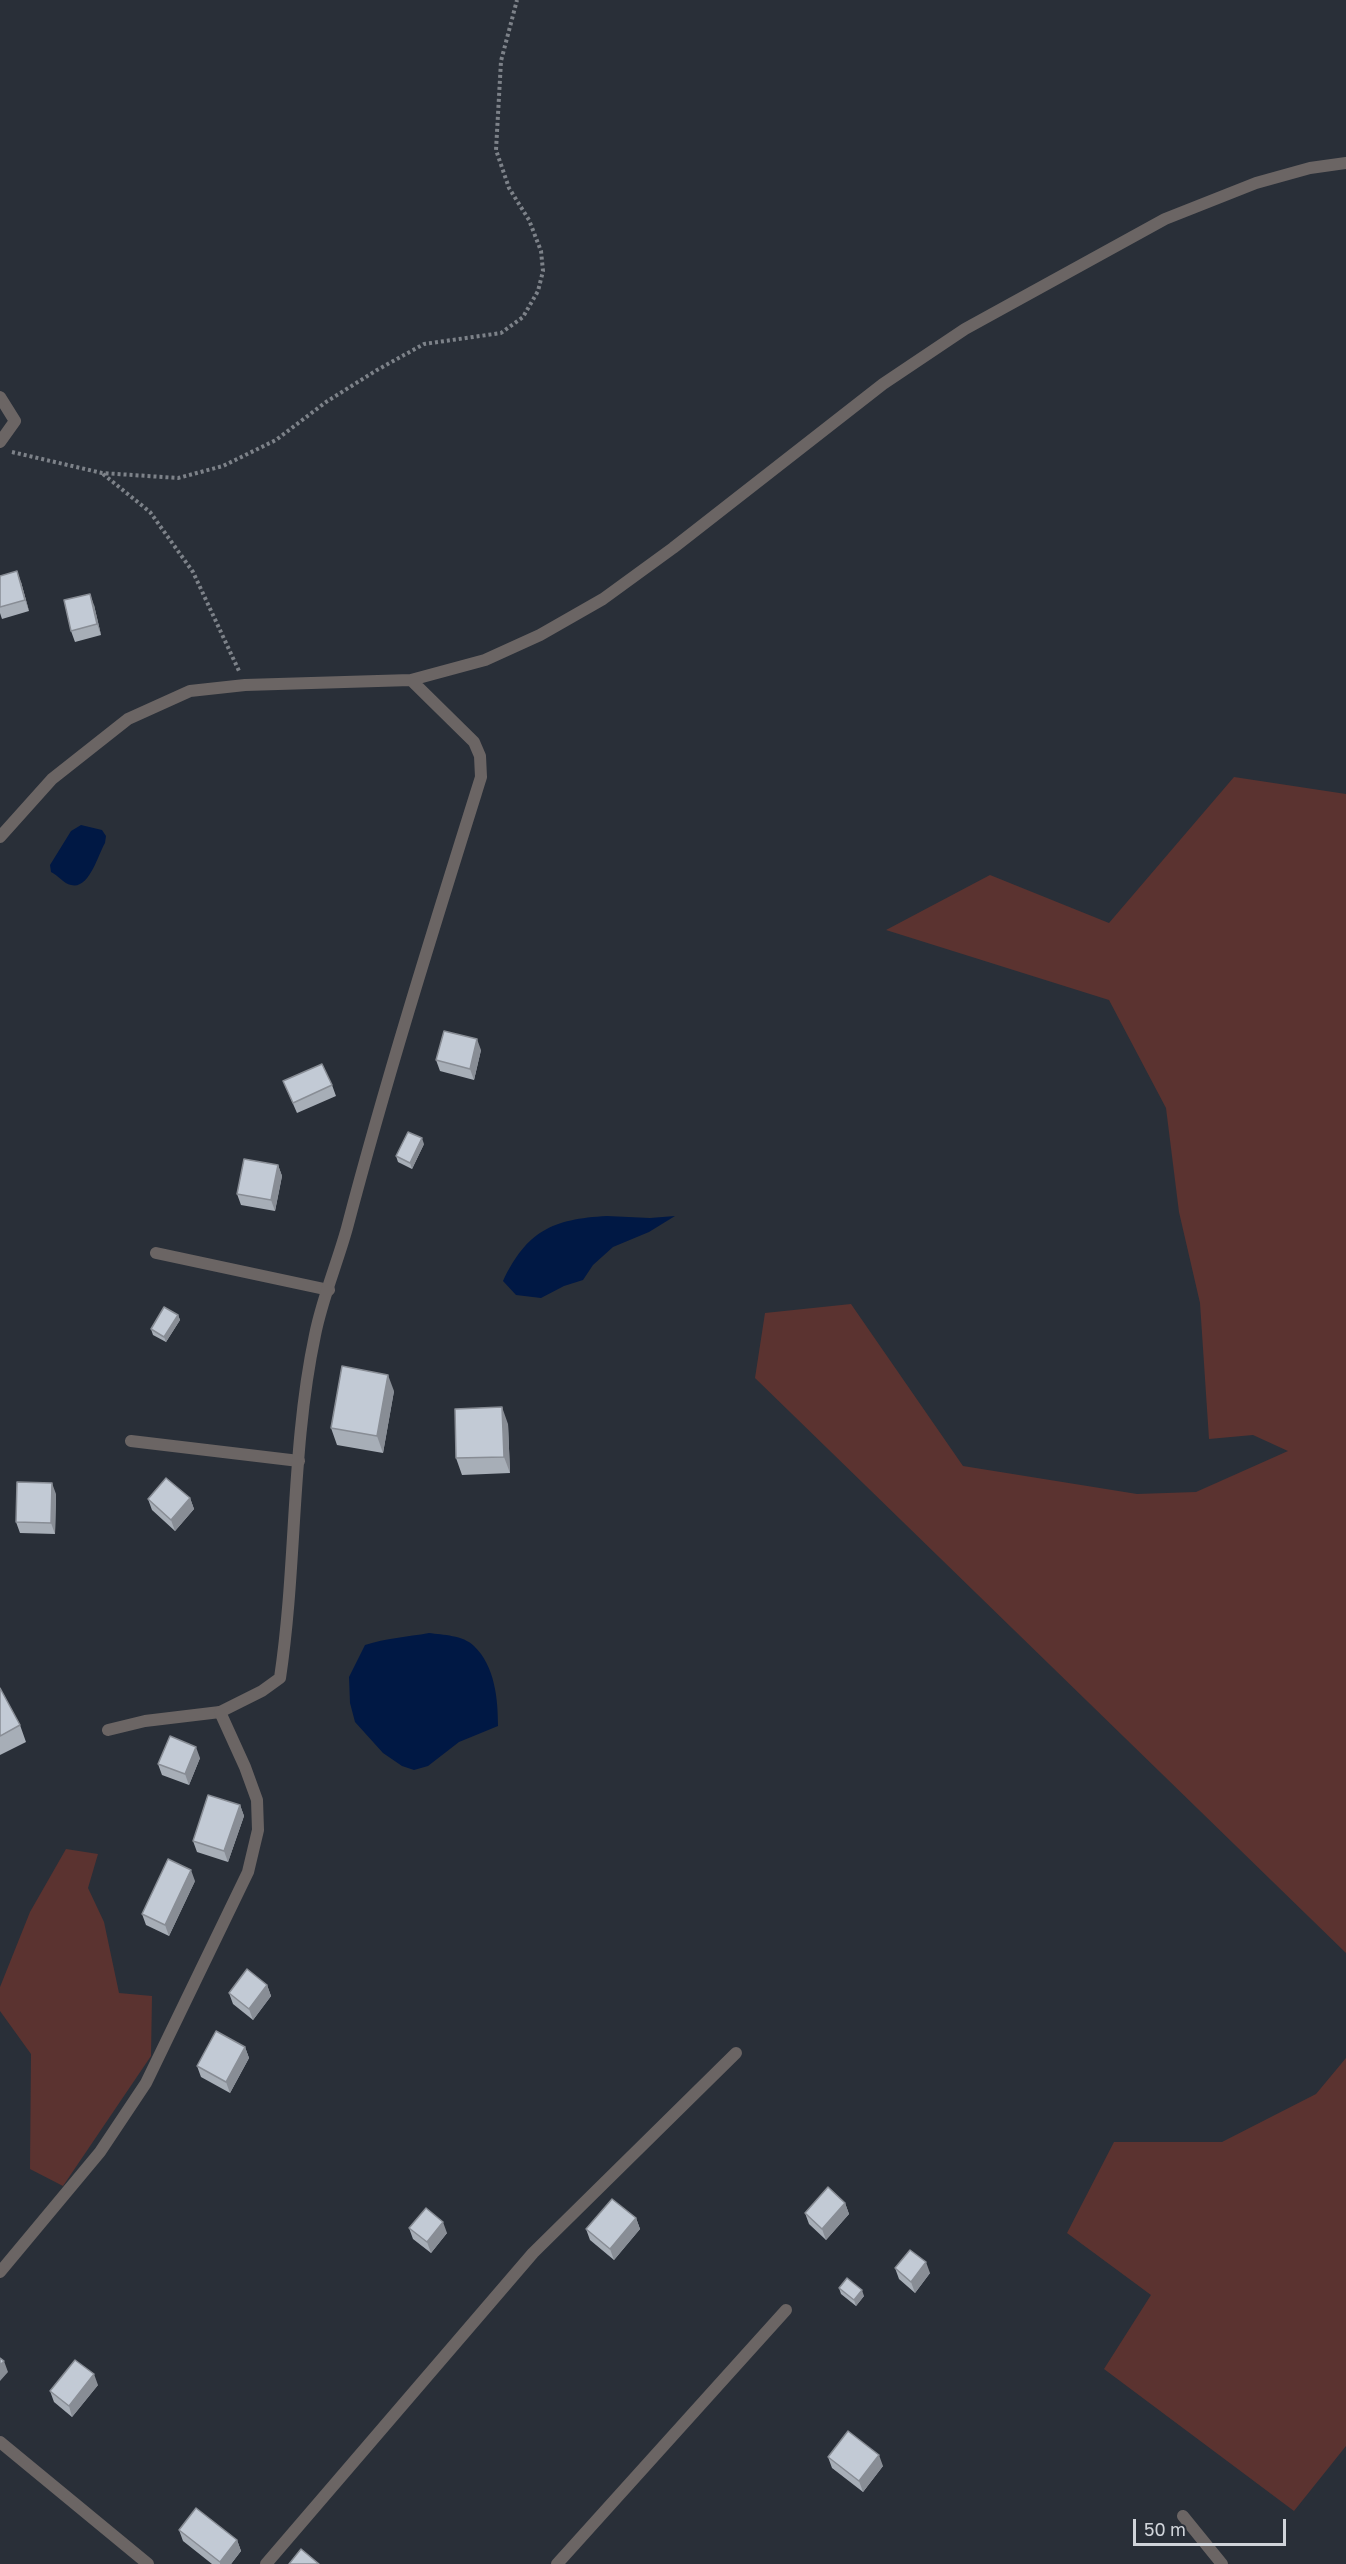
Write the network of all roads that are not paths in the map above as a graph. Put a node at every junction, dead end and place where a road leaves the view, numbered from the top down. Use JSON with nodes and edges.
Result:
{"nodes":[{"id":1,"x":1346,"y":163,"type":"edge"},
{"id":2,"x":0,"y":397,"type":"edge"},
{"id":3,"x":0,"y":442,"type":"edge"},
{"id":4,"x":411,"y":680,"type":"junction"},
{"id":5,"x":0,"y":837,"type":"edge"},
{"id":6,"x":156,"y":1253,"type":"dead end"},
{"id":7,"x":328,"y":1290,"type":"junction"},
{"id":8,"x":131,"y":1441,"type":"dead end"},
{"id":9,"x":299,"y":1461,"type":"junction"},
{"id":10,"x":220,"y":1712,"type":"junction"},
{"id":11,"x":108,"y":1730,"type":"dead end"},
{"id":12,"x":736,"y":2053,"type":"dead end"},
{"id":13,"x":0,"y":2272,"type":"edge"},
{"id":14,"x":786,"y":2310,"type":"dead end"},
{"id":15,"x":0,"y":2442,"type":"edge"},
{"id":16,"x":1183,"y":2516,"type":"dead end"},
{"id":17,"x":148,"y":2564,"type":"edge"},
{"id":18,"x":266,"y":2564,"type":"edge"},
{"id":19,"x":556,"y":2564,"type":"edge"},
{"id":20,"x":1222,"y":2564,"type":"edge"}],
"edges":[{"from":1,"to":4,"type":"street"},
{"from":2,"to":3,"type":"street"},
{"from":4,"to":5,"type":"street"},
{"from":4,"to":7,"type":"street"},
{"from":6,"to":7,"type":"street"},
{"from":7,"to":9,"type":"street"},
{"from":8,"to":9,"type":"street"},
{"from":9,"to":10,"type":"street"},
{"from":10,"to":11,"type":"street"},
{"from":10,"to":13,"type":"street"},
{"from":12,"to":18,"type":"street"},
{"from":14,"to":19,"type":"street"},
{"from":15,"to":17,"type":"street"},
{"from":16,"to":20,"type":"street"}]}
